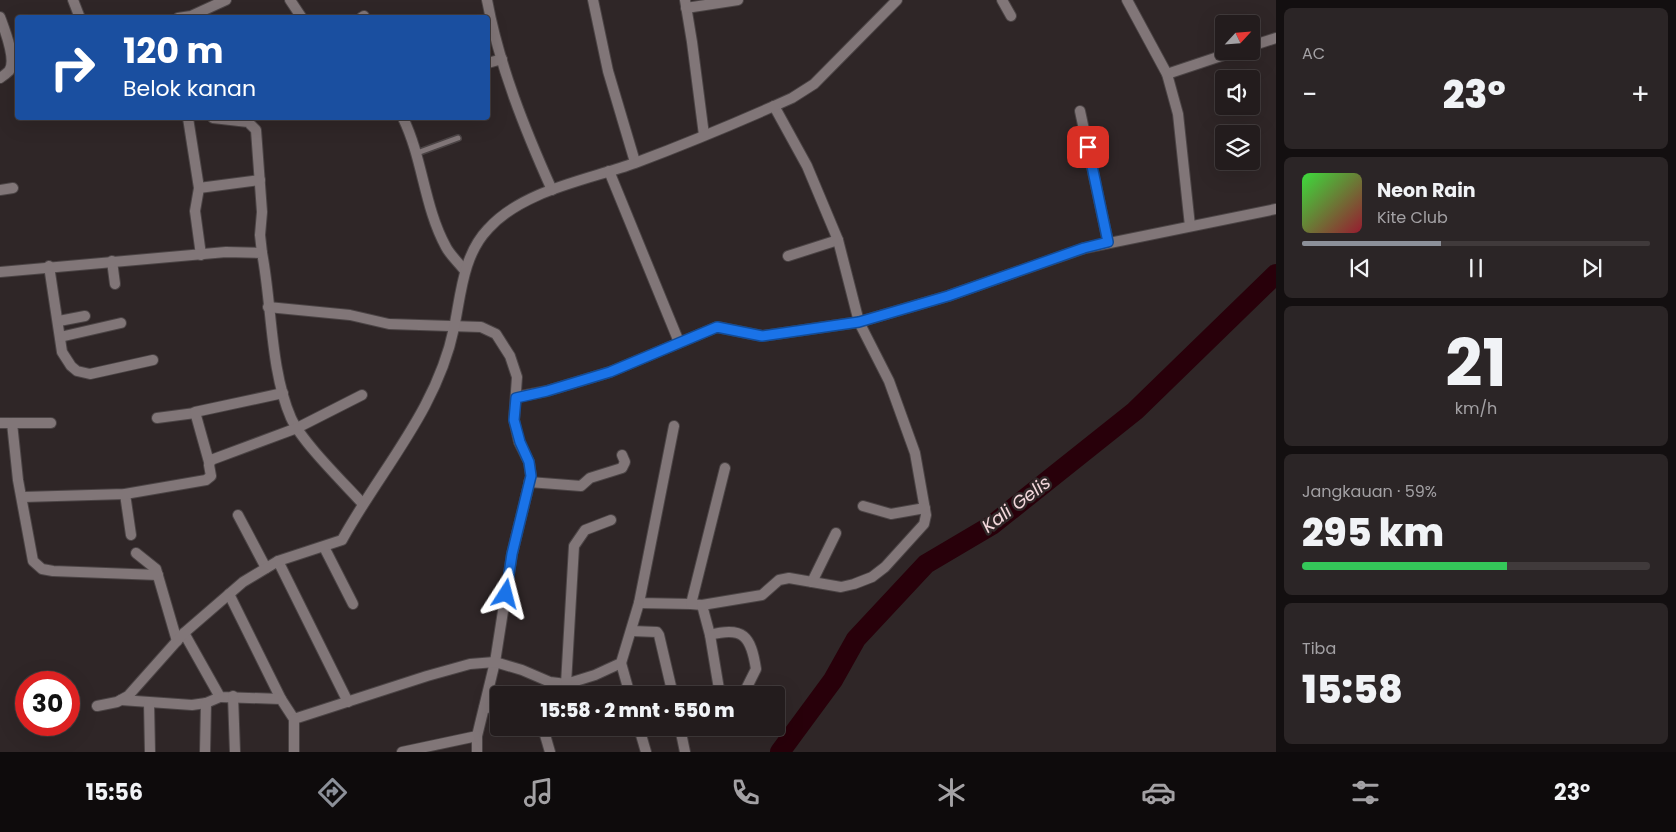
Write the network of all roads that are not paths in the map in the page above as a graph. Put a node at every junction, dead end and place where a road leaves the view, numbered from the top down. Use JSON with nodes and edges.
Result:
{"nodes":[{"id":1,"x":73,"y":0,"type":"edge"},
{"id":2,"x":226,"y":0,"type":"edge"},
{"id":3,"x":290,"y":0,"type":"edge"},
{"id":4,"x":487,"y":0,"type":"edge"},
{"id":5,"x":593,"y":0,"type":"edge"},
{"id":6,"x":738,"y":0,"type":"edge"},
{"id":7,"x":898,"y":0,"type":"edge"},
{"id":8,"x":1002,"y":0,"type":"edge"},
{"id":9,"x":1127,"y":0,"type":"edge"},
{"id":10,"x":686,"y":4,"type":"edge"},
{"id":11,"x":79,"y":15,"type":"edge"},
{"id":12,"x":195,"y":15,"type":"edge"},
{"id":13,"x":298,"y":15,"type":"edge"},
{"id":14,"x":490,"y":15,"type":"edge"},
{"id":15,"x":490,"y":16,"type":"edge"},
{"id":16,"x":1011,"y":16,"type":"dead end"},
{"id":17,"x":0,"y":17,"type":"edge"},
{"id":18,"x":1276,"y":38,"type":"edge"},
{"id":19,"x":1260,"y":43,"type":"edge"},
{"id":20,"x":1215,"y":58,"type":"edge"},
{"id":21,"x":502,"y":59,"type":"junction"},
{"id":22,"x":490,"y":62,"type":"edge"},
{"id":23,"x":1167,"y":74,"type":"junction"},
{"id":24,"x":0,"y":78,"type":"edge"},
{"id":25,"x":774,"y":106,"type":"junction"},
{"id":26,"x":1080,"y":111,"type":"dead end"},
{"id":27,"x":188,"y":120,"type":"edge"},
{"id":28,"x":234,"y":120,"type":"edge"},
{"id":29,"x":404,"y":120,"type":"edge"},
{"id":30,"x":704,"y":135,"type":"junction"},
{"id":31,"x":458,"y":138,"type":"dead end"},
{"id":32,"x":417,"y":153,"type":"junction"},
{"id":33,"x":635,"y":162,"type":"junction"},
{"id":34,"x":610,"y":172,"type":"junction"},
{"id":35,"x":260,"y":180,"type":"junction"},
{"id":36,"x":13,"y":188,"type":"dead end"},
{"id":37,"x":199,"y":188,"type":"junction"},
{"id":38,"x":0,"y":190,"type":"edge"},
{"id":39,"x":552,"y":190,"type":"junction"},
{"id":40,"x":1276,"y":209,"type":"edge"},
{"id":41,"x":1190,"y":226,"type":"junction"},
{"id":42,"x":838,"y":240,"type":"junction"},
{"id":43,"x":1108,"y":242,"type":"junction"},
{"id":44,"x":262,"y":253,"type":"junction"},
{"id":45,"x":201,"y":255,"type":"junction"},
{"id":46,"x":788,"y":256,"type":"dead end"},
{"id":47,"x":112,"y":261,"type":"junction"},
{"id":48,"x":49,"y":266,"type":"junction"},
{"id":49,"x":465,"y":271,"type":"junction"},
{"id":50,"x":0,"y":272,"type":"edge"},
{"id":51,"x":115,"y":284,"type":"dead end"},
{"id":52,"x":268,"y":307,"type":"junction"},
{"id":53,"x":85,"y":316,"type":"dead end"},
{"id":54,"x":58,"y":321,"type":"junction"},
{"id":55,"x":859,"y":322,"type":"junction"},
{"id":56,"x":121,"y":323,"type":"dead end"},
{"id":57,"x":454,"y":327,"type":"junction"},
{"id":58,"x":60,"y":338,"type":"junction"},
{"id":59,"x":679,"y":342,"type":"junction"},
{"id":60,"x":153,"y":360,"type":"dead end"},
{"id":61,"x":283,"y":393,"type":"junction"},
{"id":62,"x":362,"y":395,"type":"dead end"},
{"id":63,"x":516,"y":398,"type":"junction"},
{"id":64,"x":194,"y":413,"type":"junction"},
{"id":65,"x":157,"y":418,"type":"dead end"},
{"id":66,"x":0,"y":423,"type":"edge"},
{"id":67,"x":12,"y":423,"type":"junction"},
{"id":68,"x":51,"y":423,"type":"dead end"},
{"id":69,"x":674,"y":426,"type":"dead end"},
{"id":70,"x":297,"y":428,"type":"junction"},
{"id":71,"x":622,"y":455,"type":"dead end"},
{"id":72,"x":209,"y":462,"type":"junction"},
{"id":73,"x":725,"y":468,"type":"dead end"},
{"id":74,"x":529,"y":482,"type":"junction"},
{"id":75,"x":125,"y":494,"type":"junction"},
{"id":76,"x":23,"y":497,"type":"junction"},
{"id":77,"x":362,"y":503,"type":"junction"},
{"id":78,"x":863,"y":506,"type":"dead end"},
{"id":79,"x":925,"y":508,"type":"junction"},
{"id":80,"x":238,"y":515,"type":"dead end"},
{"id":81,"x":611,"y":520,"type":"dead end"},
{"id":82,"x":836,"y":533,"type":"dead end"},
{"id":83,"x":131,"y":535,"type":"dead end"},
{"id":84,"x":324,"y":547,"type":"junction"},
{"id":85,"x":136,"y":553,"type":"dead end"},
{"id":86,"x":278,"y":561,"type":"junction"},
{"id":87,"x":266,"y":568,"type":"junction"},
{"id":88,"x":158,"y":575,"type":"junction"},
{"id":89,"x":812,"y":582,"type":"junction"},
{"id":90,"x":229,"y":594,"type":"junction"},
{"id":91,"x":639,"y":603,"type":"junction"},
{"id":92,"x":353,"y":604,"type":"dead end"},
{"id":93,"x":691,"y":604,"type":"junction"},
{"id":94,"x":702,"y":605,"type":"junction"},
{"id":95,"x":632,"y":631,"type":"junction"},
{"id":96,"x":184,"y":633,"type":"junction"},
{"id":97,"x":710,"y":635,"type":"junction"},
{"id":98,"x":177,"y":641,"type":"junction"},
{"id":99,"x":495,"y":662,"type":"junction"},
{"id":100,"x":621,"y":663,"type":"junction"},
{"id":101,"x":566,"y":684,"type":"junction"},
{"id":102,"x":627,"y":686,"type":"edge"},
{"id":103,"x":671,"y":686,"type":"edge"},
{"id":104,"x":718,"y":686,"type":"edge"},
{"id":105,"x":748,"y":686,"type":"edge"},
{"id":106,"x":220,"y":696,"type":"junction"},
{"id":107,"x":233,"y":696,"type":"junction"},
{"id":108,"x":281,"y":699,"type":"junction"},
{"id":109,"x":121,"y":700,"type":"junction"},
{"id":110,"x":348,"y":702,"type":"junction"},
{"id":111,"x":149,"y":703,"type":"junction"},
{"id":112,"x":206,"y":703,"type":"junction"},
{"id":113,"x":97,"y":706,"type":"dead end"},
{"id":114,"x":484,"y":708,"type":"junction"},
{"id":115,"x":490,"y":708,"type":"edge"},
{"id":116,"x":294,"y":720,"type":"junction"},
{"id":117,"x":477,"y":736,"type":"junction"},
{"id":118,"x":545,"y":736,"type":"edge"},
{"id":119,"x":641,"y":736,"type":"edge"},
{"id":120,"x":682,"y":736,"type":"edge"},
{"id":121,"x":150,"y":752,"type":"edge"},
{"id":122,"x":205,"y":752,"type":"edge"},
{"id":123,"x":235,"y":752,"type":"edge"},
{"id":124,"x":294,"y":752,"type":"edge"},
{"id":125,"x":402,"y":752,"type":"edge"},
{"id":126,"x":477,"y":752,"type":"edge"},
{"id":127,"x":550,"y":752,"type":"edge"},
{"id":128,"x":646,"y":752,"type":"edge"},
{"id":129,"x":685,"y":752,"type":"edge"}],
"edges":[{"from":1,"to":11,"type":"street"},
{"from":2,"to":12,"type":"street"},
{"from":3,"to":13,"type":"street"},
{"from":4,"to":14,"type":"street"},
{"from":5,"to":33,"type":"street"},
{"from":6,"to":10,"type":"street"},
{"from":7,"to":25,"type":"street"},
{"from":8,"to":16,"type":"street"},
{"from":9,"to":23,"type":"street"},
{"from":10,"to":30,"type":"street"},
{"from":15,"to":21,"type":"street"},
{"from":17,"to":24,"type":"street"},
{"from":18,"to":19,"type":"street"},
{"from":20,"to":23,"type":"street"},
{"from":21,"to":22,"type":"street"},
{"from":21,"to":39,"type":"street"},
{"from":23,"to":41,"type":"street"},
{"from":25,"to":30,"type":"street"},
{"from":25,"to":42,"type":"street"},
{"from":26,"to":43,"type":"street"},
{"from":27,"to":37,"type":"street"},
{"from":28,"to":35,"type":"street"},
{"from":29,"to":32,"type":"street"},
{"from":30,"to":33,"type":"street"},
{"from":31,"to":32,"type":"lane"},
{"from":32,"to":49,"type":"street"},
{"from":33,"to":34,"type":"street"},
{"from":34,"to":39,"type":"street"},
{"from":34,"to":59,"type":"street"},
{"from":35,"to":37,"type":"street"},
{"from":35,"to":44,"type":"street"},
{"from":36,"to":38,"type":"street"},
{"from":37,"to":45,"type":"street"},
{"from":39,"to":49,"type":"street"},
{"from":40,"to":41,"type":"street"},
{"from":41,"to":43,"type":"street"},
{"from":42,"to":46,"type":"street"},
{"from":42,"to":55,"type":"street"},
{"from":43,"to":55,"type":"street"},
{"from":44,"to":45,"type":"street"},
{"from":44,"to":52,"type":"street"},
{"from":45,"to":47,"type":"street"},
{"from":47,"to":48,"type":"street"},
{"from":47,"to":51,"type":"street"},
{"from":48,"to":50,"type":"street"},
{"from":48,"to":54,"type":"street"},
{"from":49,"to":57,"type":"street"},
{"from":52,"to":57,"type":"street"},
{"from":52,"to":61,"type":"street"},
{"from":53,"to":54,"type":"street"},
{"from":54,"to":58,"type":"street"},
{"from":55,"to":59,"type":"street"},
{"from":55,"to":79,"type":"street"},
{"from":56,"to":58,"type":"street"},
{"from":57,"to":63,"type":"street"},
{"from":57,"to":77,"type":"street"},
{"from":58,"to":60,"type":"street"},
{"from":59,"to":63,"type":"street"},
{"from":61,"to":64,"type":"street"},
{"from":61,"to":70,"type":"street"},
{"from":62,"to":70,"type":"street"},
{"from":63,"to":74,"type":"street"},
{"from":64,"to":65,"type":"street"},
{"from":64,"to":72,"type":"street"},
{"from":66,"to":67,"type":"street"},
{"from":67,"to":68,"type":"street"},
{"from":67,"to":76,"type":"street"},
{"from":69,"to":91,"type":"street"},
{"from":70,"to":72,"type":"street"},
{"from":70,"to":77,"type":"street"},
{"from":71,"to":74,"type":"street"},
{"from":72,"to":75,"type":"street"},
{"from":73,"to":93,"type":"street"},
{"from":74,"to":99,"type":"street"},
{"from":75,"to":76,"type":"street"},
{"from":75,"to":83,"type":"street"},
{"from":76,"to":88,"type":"street"},
{"from":77,"to":84,"type":"street"},
{"from":78,"to":79,"type":"street"},
{"from":79,"to":89,"type":"street"},
{"from":80,"to":87,"type":"street"},
{"from":81,"to":101,"type":"street"},
{"from":82,"to":89,"type":"street"},
{"from":84,"to":86,"type":"street"},
{"from":84,"to":92,"type":"street"},
{"from":85,"to":88,"type":"street"},
{"from":86,"to":87,"type":"street"},
{"from":86,"to":110,"type":"street"},
{"from":87,"to":90,"type":"street"},
{"from":88,"to":98,"type":"street"},
{"from":89,"to":94,"type":"street"},
{"from":90,"to":96,"type":"street"},
{"from":90,"to":108,"type":"street"},
{"from":91,"to":93,"type":"street"},
{"from":91,"to":95,"type":"street"},
{"from":93,"to":94,"type":"street"},
{"from":94,"to":97,"type":"street"},
{"from":95,"to":100,"type":"street"},
{"from":95,"to":103,"type":"street"},
{"from":96,"to":98,"type":"street"},
{"from":96,"to":106,"type":"street"},
{"from":97,"to":104,"type":"street"},
{"from":97,"to":105,"type":"street"},
{"from":98,"to":109,"type":"street"},
{"from":99,"to":101,"type":"street"},
{"from":99,"to":110,"type":"street"},
{"from":99,"to":114,"type":"street"},
{"from":100,"to":101,"type":"street"},
{"from":100,"to":102,"type":"street"},
{"from":106,"to":107,"type":"street"},
{"from":106,"to":112,"type":"street"},
{"from":107,"to":108,"type":"street"},
{"from":107,"to":123,"type":"street"},
{"from":108,"to":116,"type":"street"},
{"from":109,"to":111,"type":"street"},
{"from":109,"to":113,"type":"street"},
{"from":110,"to":116,"type":"street"},
{"from":111,"to":112,"type":"street"},
{"from":111,"to":121,"type":"street"},
{"from":112,"to":122,"type":"street"},
{"from":114,"to":115,"type":"street"},
{"from":114,"to":117,"type":"street"},
{"from":116,"to":124,"type":"street"},
{"from":117,"to":125,"type":"street"},
{"from":117,"to":126,"type":"street"},
{"from":118,"to":127,"type":"street"},
{"from":119,"to":128,"type":"street"},
{"from":120,"to":129,"type":"street"}]}
